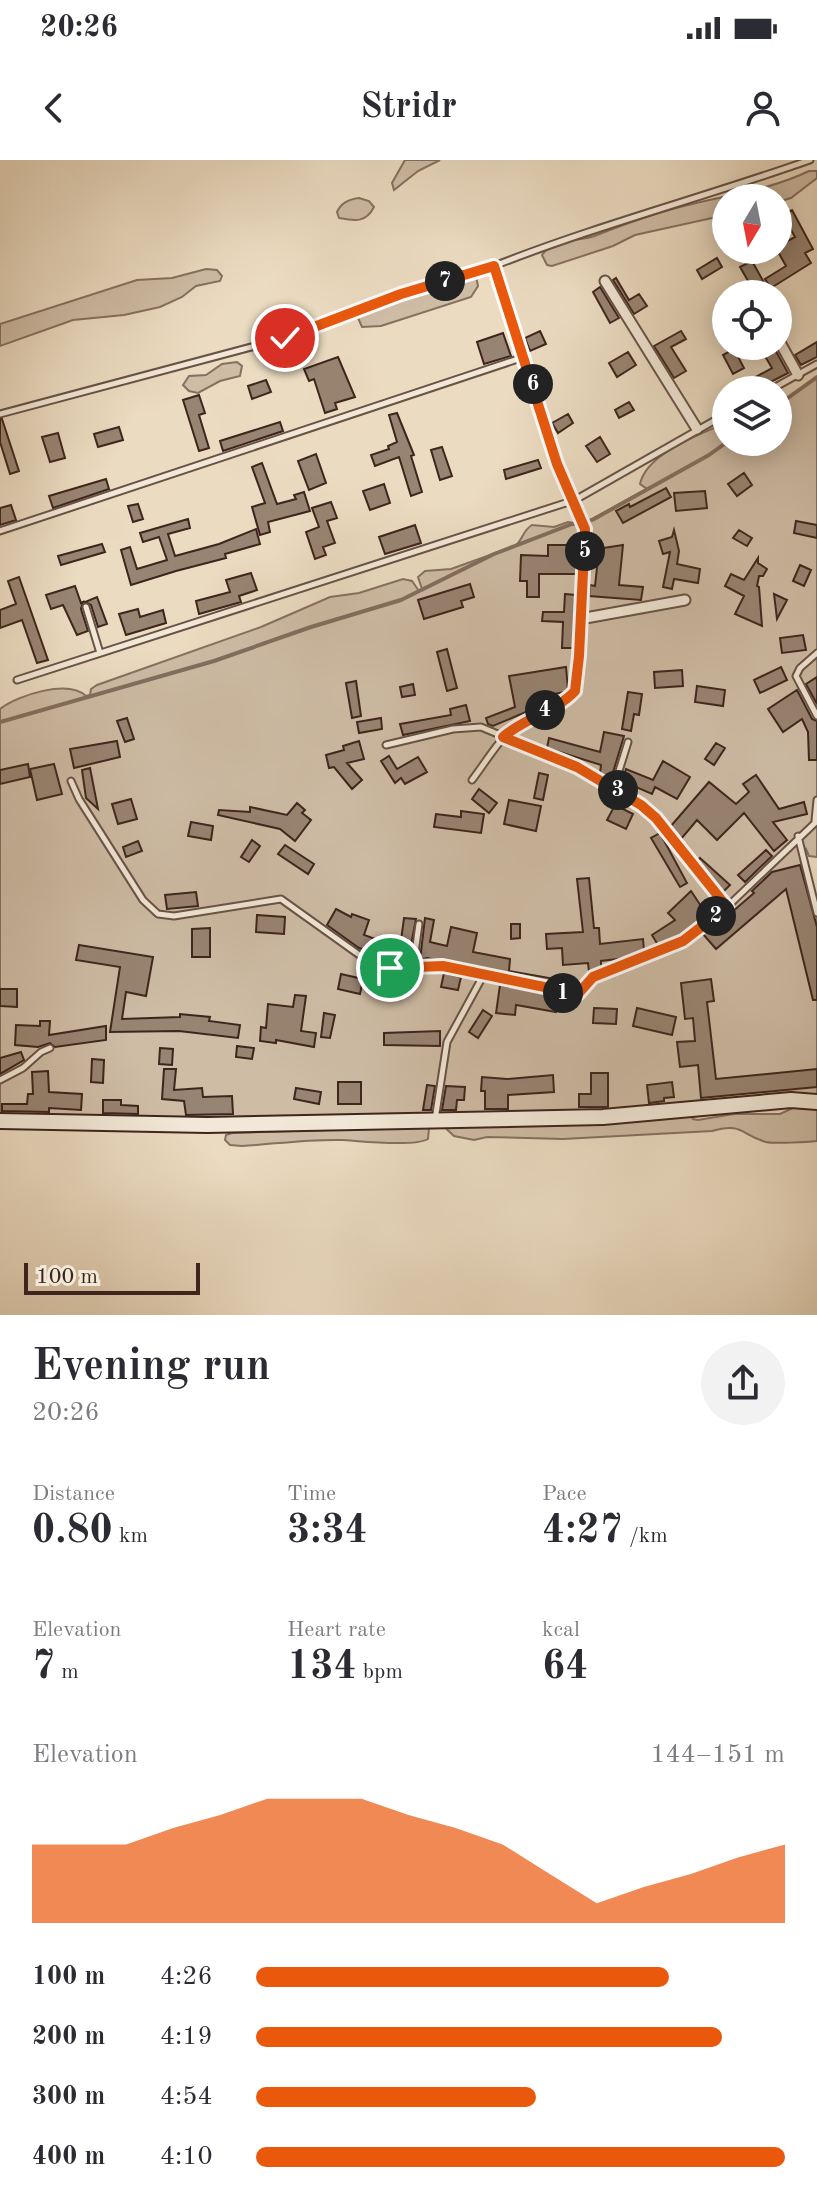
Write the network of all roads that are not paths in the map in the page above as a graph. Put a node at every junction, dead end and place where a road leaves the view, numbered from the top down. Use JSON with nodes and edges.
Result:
{"nodes":[{"id":1,"x":810,"y":160,"type":"edge"},
{"id":2,"x":494,"y":266,"type":"junction"},
{"id":3,"x":605,"y":281,"type":"dead end"},
{"id":4,"x":524,"y":357,"type":"junction"},
{"id":5,"x":790,"y":360,"type":"edge"},
{"id":6,"x":817,"y":364,"type":"edge"},
{"id":7,"x":798,"y":375,"type":"junction"},
{"id":8,"x":792,"y":378,"type":"edge"},
{"id":9,"x":0,"y":414,"type":"edge"},
{"id":10,"x":712,"y":421,"type":"edge"},
{"id":11,"x":697,"y":429,"type":"junction"},
{"id":12,"x":575,"y":500,"type":"junction"},
{"id":13,"x":0,"y":531,"type":"edge"},
{"id":14,"x":685,"y":600,"type":"dead end"},
{"id":15,"x":86,"y":607,"type":"dead end"},
{"id":16,"x":580,"y":619,"type":"junction"},
{"id":17,"x":100,"y":653,"type":"junction"},
{"id":18,"x":817,"y":653,"type":"edge"},
{"id":19,"x":17,"y":680,"type":"dead end"},
{"id":20,"x":817,"y":716,"type":"edge"},
{"id":21,"x":503,"y":737,"type":"junction"},
{"id":22,"x":628,"y":742,"type":"dead end"},
{"id":23,"x":386,"y":745,"type":"dead end"},
{"id":24,"x":472,"y":780,"type":"dead end"},
{"id":25,"x":71,"y":781,"type":"dead end"},
{"id":26,"x":614,"y":787,"type":"junction"},
{"id":27,"x":817,"y":800,"type":"edge"},
{"id":28,"x":816,"y":821,"type":"edge"},
{"id":29,"x":798,"y":836,"type":"junction"},
{"id":30,"x":727,"y":907,"type":"junction"},
{"id":31,"x":817,"y":913,"type":"edge"},
{"id":32,"x":419,"y":924,"type":"dead end"},
{"id":33,"x":413,"y":967,"type":"junction"},
{"id":34,"x":483,"y":976,"type":"junction"},
{"id":35,"x":50,"y":1048,"type":"dead end"},
{"id":36,"x":0,"y":1080,"type":"edge"},
{"id":37,"x":817,"y":1102,"type":"edge"},
{"id":38,"x":0,"y":1121,"type":"edge"},
{"id":39,"x":435,"y":1121,"type":"junction"}],
"edges":[{"from":1,"to":2,"type":"lane"},
{"from":2,"to":4,"type":"lane"},
{"from":2,"to":9,"type":"lane"},
{"from":3,"to":11,"type":"street"},
{"from":4,"to":12,"type":"lane"},
{"from":4,"to":13,"type":"lane"},
{"from":5,"to":7,"type":"street"},
{"from":6,"to":7,"type":"lane"},
{"from":7,"to":8,"type":"lane"},
{"from":10,"to":11,"type":"lane"},
{"from":11,"to":12,"type":"lane"},
{"from":12,"to":16,"type":"lane"},
{"from":12,"to":17,"type":"lane"},
{"from":14,"to":16,"type":"street"},
{"from":15,"to":17,"type":"lane"},
{"from":16,"to":21,"type":"lane"},
{"from":17,"to":19,"type":"lane"},
{"from":18,"to":20,"type":"lane"},
{"from":21,"to":23,"type":"lane"},
{"from":21,"to":24,"type":"lane"},
{"from":21,"to":26,"type":"lane"},
{"from":22,"to":26,"type":"lane"},
{"from":25,"to":33,"type":"lane"},
{"from":26,"to":30,"type":"lane"},
{"from":27,"to":28,"type":"lane"},
{"from":28,"to":29,"type":"lane"},
{"from":29,"to":30,"type":"lane"},
{"from":29,"to":31,"type":"lane"},
{"from":30,"to":34,"type":"lane"},
{"from":32,"to":33,"type":"lane"},
{"from":33,"to":34,"type":"lane"},
{"from":34,"to":39,"type":"lane"},
{"from":35,"to":36,"type":"lane"},
{"from":37,"to":39,"type":"main road"},
{"from":38,"to":39,"type":"main road"}]}
